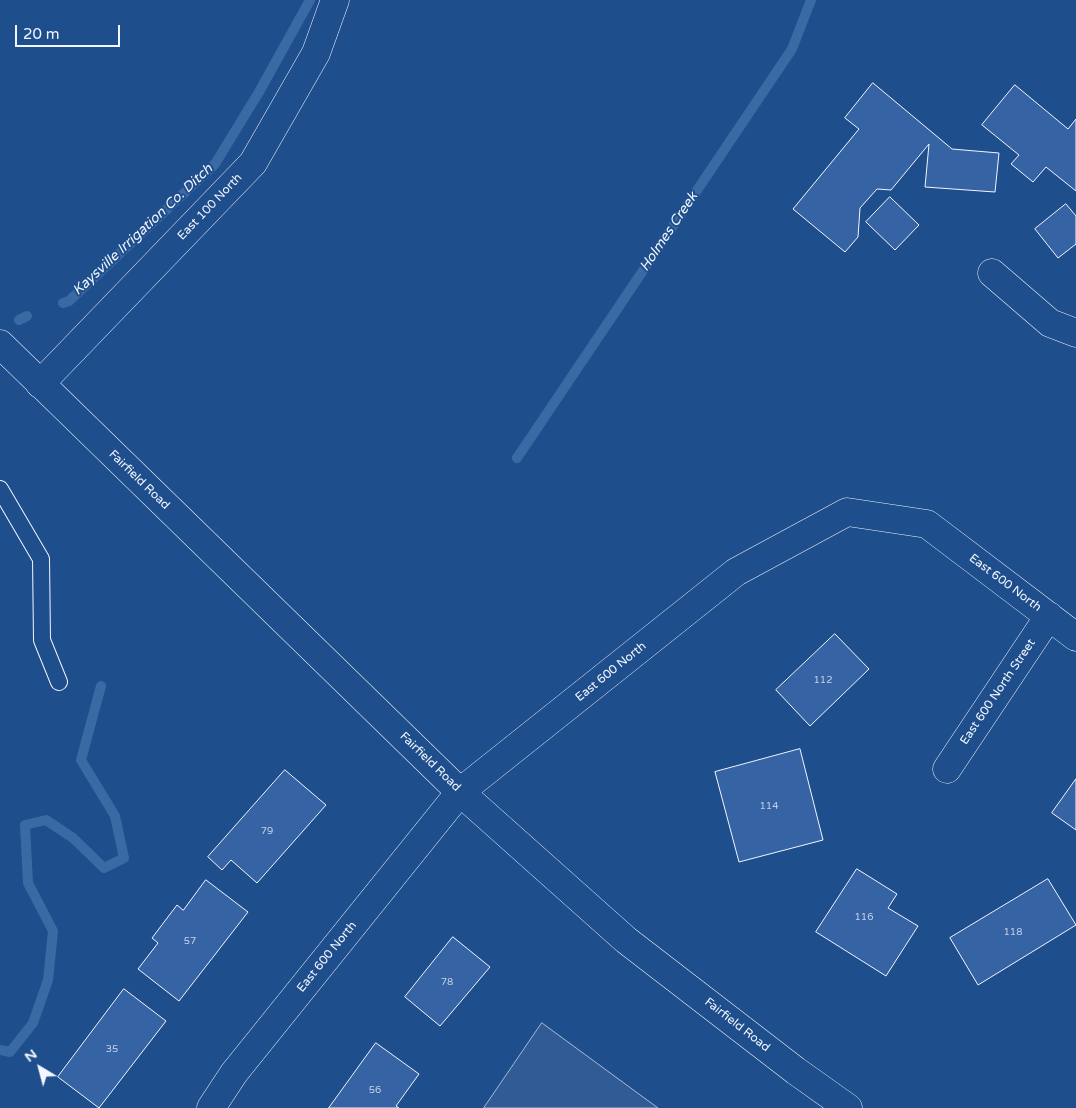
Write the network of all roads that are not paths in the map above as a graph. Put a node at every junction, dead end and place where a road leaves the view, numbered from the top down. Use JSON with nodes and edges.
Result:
{"nodes":[{"id":1,"x":335,"y":0,"type":"edge"},
{"id":2,"x":992,"y":273,"type":"dead end"},
{"id":3,"x":1076,"y":333,"type":"edge"},
{"id":4,"x":0,"y":344,"type":"edge"},
{"id":5,"x":40,"y":384,"type":"junction"},
{"id":6,"x":0,"y":489,"type":"edge"},
{"id":7,"x":1049,"y":616,"type":"junction"},
{"id":8,"x":1076,"y":637,"type":"edge"},
{"id":9,"x":59,"y":682,"type":"dead end"},
{"id":10,"x":947,"y":768,"type":"dead end"},
{"id":11,"x":460,"y":792,"type":"junction"},
{"id":12,"x":211,"y":1108,"type":"edge"},
{"id":13,"x":848,"y":1108,"type":"edge"}],
"edges":[{"from":1,"to":5,"type":"street","name":"East 100 North"},
{"from":2,"to":3,"type":"street"},
{"from":4,"to":5,"type":"street","name":"Fairfield Road"},
{"from":5,"to":11,"type":"street","name":"Fairfield Road"},
{"from":6,"to":9,"type":"lane"},
{"from":7,"to":8,"type":"street","name":"East 600 North"},
{"from":7,"to":10,"type":"street","name":"East 600 North Street"},
{"from":7,"to":11,"type":"street","name":"East 600 North"},
{"from":11,"to":12,"type":"street","name":"East 600 North"},
{"from":11,"to":13,"type":"street","name":"Fairfield Road"}]}
